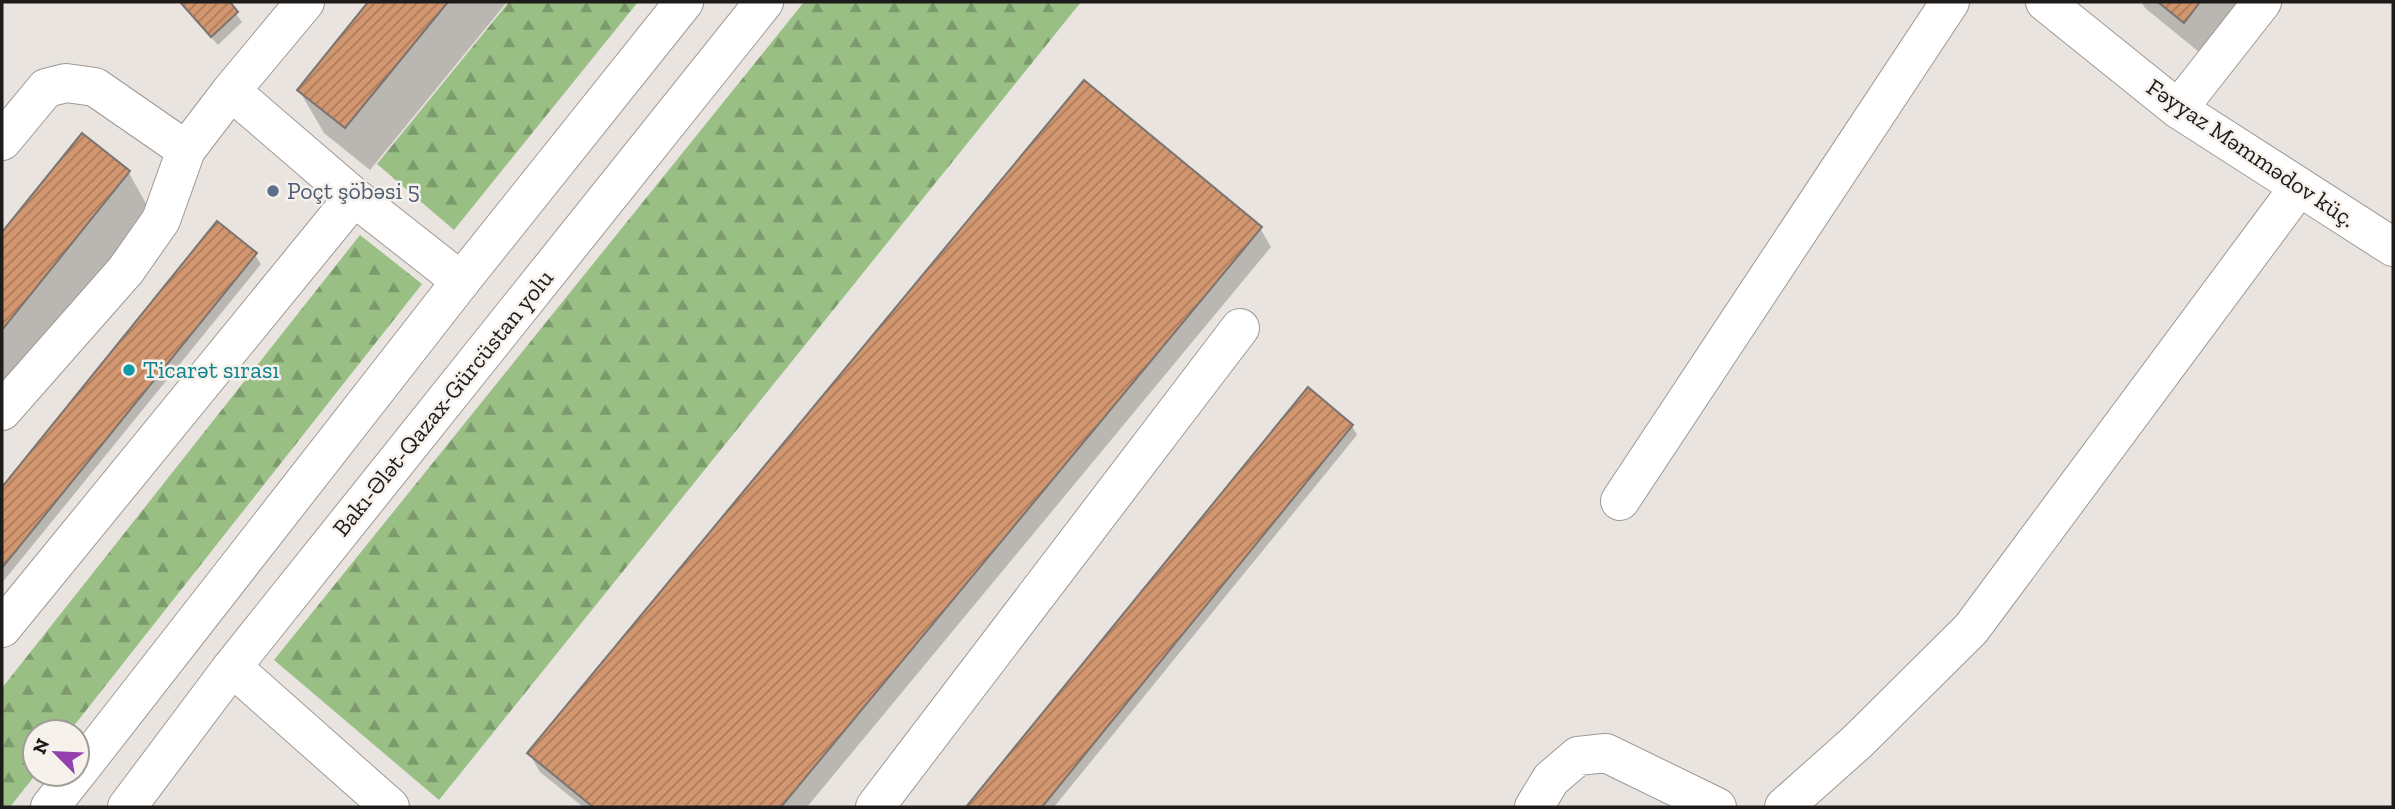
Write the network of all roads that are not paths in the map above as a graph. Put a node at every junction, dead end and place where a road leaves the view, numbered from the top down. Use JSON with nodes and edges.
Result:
{"nodes":[{"id":1,"x":305,"y":2,"type":"edge"},
{"id":2,"x":684,"y":2,"type":"edge"},
{"id":3,"x":764,"y":2,"type":"edge"},
{"id":4,"x":1950,"y":2,"type":"edge"},
{"id":5,"x":2045,"y":2,"type":"edge"},
{"id":6,"x":2262,"y":2,"type":"edge"},
{"id":7,"x":231,"y":91,"type":"junction"},
{"id":8,"x":2178,"y":109,"type":"junction"},
{"id":9,"x":2,"y":141,"type":"edge"},
{"id":10,"x":186,"y":150,"type":"junction"},
{"id":11,"x":2299,"y":187,"type":"junction"},
{"id":12,"x":354,"y":197,"type":"junction"},
{"id":13,"x":2393,"y":247,"type":"edge"},
{"id":14,"x":461,"y":281,"type":"junction"},
{"id":15,"x":1240,"y":328,"type":"dead end"},
{"id":16,"x":2,"y":411,"type":"edge"},
{"id":17,"x":1620,"y":501,"type":"dead end"},
{"id":18,"x":2,"y":628,"type":"edge"},
{"id":19,"x":232,"y":667,"type":"junction"},
{"id":20,"x":91,"y":756,"type":"edge"},
{"id":21,"x":66,"y":788,"type":"edge"},
{"id":22,"x":50,"y":807,"type":"edge"},
{"id":23,"x":127,"y":807,"type":"edge"},
{"id":24,"x":390,"y":807,"type":"edge"},
{"id":25,"x":875,"y":807,"type":"edge"},
{"id":26,"x":1534,"y":807,"type":"edge"},
{"id":27,"x":1717,"y":807,"type":"edge"},
{"id":28,"x":1784,"y":807,"type":"edge"}],
"edges":[{"from":1,"to":7,"type":"main road"},
{"from":2,"to":14,"type":"main road"},
{"from":3,"to":19,"type":"main road","name":"Bakı-Ələt-Qazax-Gürcüstan yolu"},
{"from":4,"to":17,"type":"main road"},
{"from":5,"to":8,"type":"main road","name":"Fəyyaz Məmmədov küç."},
{"from":6,"to":8,"type":"main road"},
{"from":7,"to":10,"type":"main road"},
{"from":7,"to":12,"type":"main road"},
{"from":8,"to":11,"type":"main road","name":"Fəyyaz Məmmədov küç."},
{"from":9,"to":10,"type":"main road"},
{"from":10,"to":16,"type":"main road"},
{"from":11,"to":13,"type":"main road","name":"Fəyyaz Məmmədov küç."},
{"from":11,"to":28,"type":"main road"},
{"from":12,"to":14,"type":"main road"},
{"from":12,"to":18,"type":"main road"},
{"from":14,"to":20,"type":"main road"},
{"from":15,"to":25,"type":"main road"},
{"from":19,"to":23,"type":"main road","name":"Bakı-Ələt-Qazax-Gürcüstan yolu"},
{"from":19,"to":24,"type":"main road"},
{"from":21,"to":22,"type":"main road"},
{"from":26,"to":27,"type":"main road"}]}
